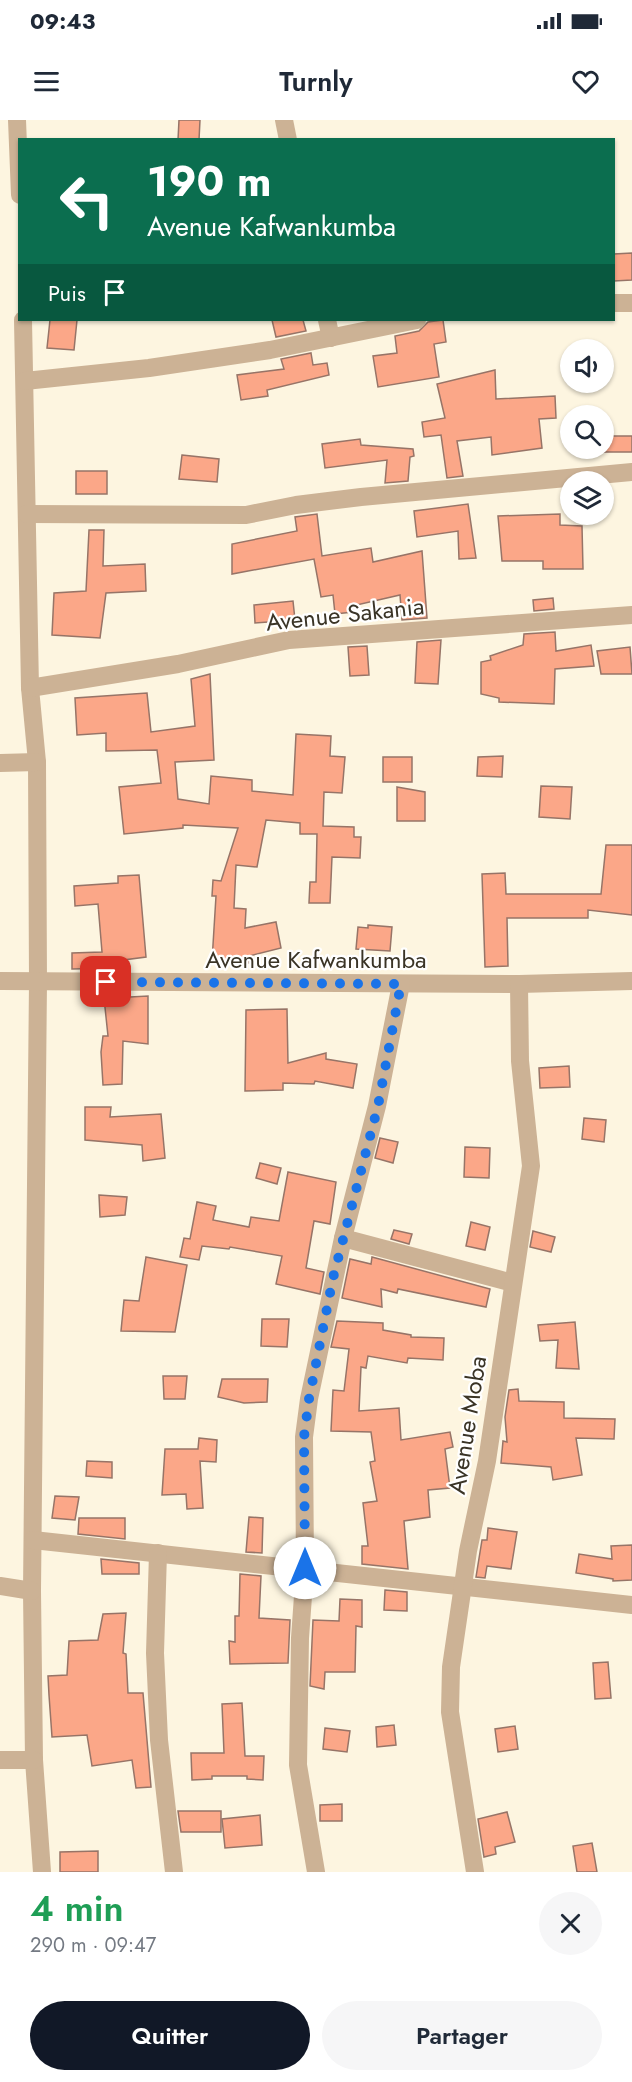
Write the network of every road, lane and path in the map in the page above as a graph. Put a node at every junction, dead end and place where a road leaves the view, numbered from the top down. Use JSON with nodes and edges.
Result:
{"nodes":[{"id":1,"x":17,"y":120,"type":"edge"},
{"id":2,"x":284,"y":120,"type":"edge"},
{"id":3,"x":288,"y":138,"type":"edge"},
{"id":4,"x":18,"y":145,"type":"edge"},
{"id":5,"x":615,"y":303,"type":"edge"},
{"id":6,"x":632,"y":303,"type":"edge"},
{"id":7,"x":23,"y":321,"type":"edge"},
{"id":8,"x":327,"y":321,"type":"edge"},
{"id":9,"x":412,"y":321,"type":"edge"},
{"id":10,"x":330,"y":338,"type":"junction"},
{"id":11,"x":24,"y":381,"type":"junction"},
{"id":12,"x":632,"y":472,"type":"edge"},
{"id":13,"x":27,"y":514,"type":"junction"},
{"id":14,"x":632,"y":615,"type":"edge"},
{"id":15,"x":30,"y":687,"type":"junction"},
{"id":16,"x":37,"y":762,"type":"junction"},
{"id":17,"x":0,"y":763,"type":"edge"},
{"id":18,"x":0,"y":981,"type":"edge"},
{"id":19,"x":632,"y":981,"type":"edge"},
{"id":20,"x":39,"y":982,"type":"junction"},
{"id":21,"x":401,"y":984,"type":"junction"},
{"id":22,"x":519,"y":984,"type":"junction"},
{"id":23,"x":344,"y":1238,"type":"junction"},
{"id":24,"x":513,"y":1283,"type":"junction"},
{"id":25,"x":33,"y":1540,"type":"junction"},
{"id":26,"x":158,"y":1553,"type":"junction"},
{"id":27,"x":305,"y":1568,"type":"junction"},
{"id":28,"x":0,"y":1586,"type":"edge"},
{"id":29,"x":462,"y":1587,"type":"junction"},
{"id":30,"x":32,"y":1591,"type":"junction"},
{"id":31,"x":632,"y":1605,"type":"edge"},
{"id":32,"x":0,"y":1760,"type":"edge"},
{"id":33,"x":34,"y":1760,"type":"junction"},
{"id":34,"x":42,"y":1872,"type":"edge"},
{"id":35,"x":174,"y":1872,"type":"edge"},
{"id":36,"x":316,"y":1872,"type":"edge"},
{"id":37,"x":475,"y":1872,"type":"edge"}],
"edges":[{"from":1,"to":4,"type":"street"},
{"from":2,"to":3,"type":"street"},
{"from":5,"to":6,"type":"street"},
{"from":7,"to":11,"type":"street"},
{"from":8,"to":10,"type":"street"},
{"from":9,"to":10,"type":"street"},
{"from":10,"to":11,"type":"street"},
{"from":11,"to":13,"type":"street"},
{"from":12,"to":13,"type":"street"},
{"from":13,"to":15,"type":"street"},
{"from":14,"to":15,"type":"street","name":"Avenue Sakania"},
{"from":15,"to":16,"type":"street"},
{"from":16,"to":17,"type":"street"},
{"from":16,"to":20,"type":"street"},
{"from":18,"to":20,"type":"street","name":"Avenue Kafwankumba"},
{"from":19,"to":22,"type":"street","name":"Avenue Kafwankumba"},
{"from":20,"to":21,"type":"street","name":"Avenue Kafwankumba"},
{"from":20,"to":25,"type":"street"},
{"from":21,"to":22,"type":"street","name":"Avenue Kafwankumba"},
{"from":21,"to":23,"type":"street"},
{"from":22,"to":24,"type":"street","name":"Avenue Moba"},
{"from":23,"to":24,"type":"street"},
{"from":23,"to":27,"type":"street"},
{"from":24,"to":29,"type":"street","name":"Avenue Moba"},
{"from":25,"to":26,"type":"street"},
{"from":25,"to":30,"type":"street"},
{"from":26,"to":27,"type":"street"},
{"from":26,"to":35,"type":"street"},
{"from":27,"to":29,"type":"street"},
{"from":27,"to":36,"type":"street"},
{"from":28,"to":30,"type":"street"},
{"from":29,"to":31,"type":"street"},
{"from":29,"to":37,"type":"street","name":"Avenue Moba"},
{"from":30,"to":33,"type":"street"},
{"from":32,"to":33,"type":"street"},
{"from":33,"to":34,"type":"street"}]}
